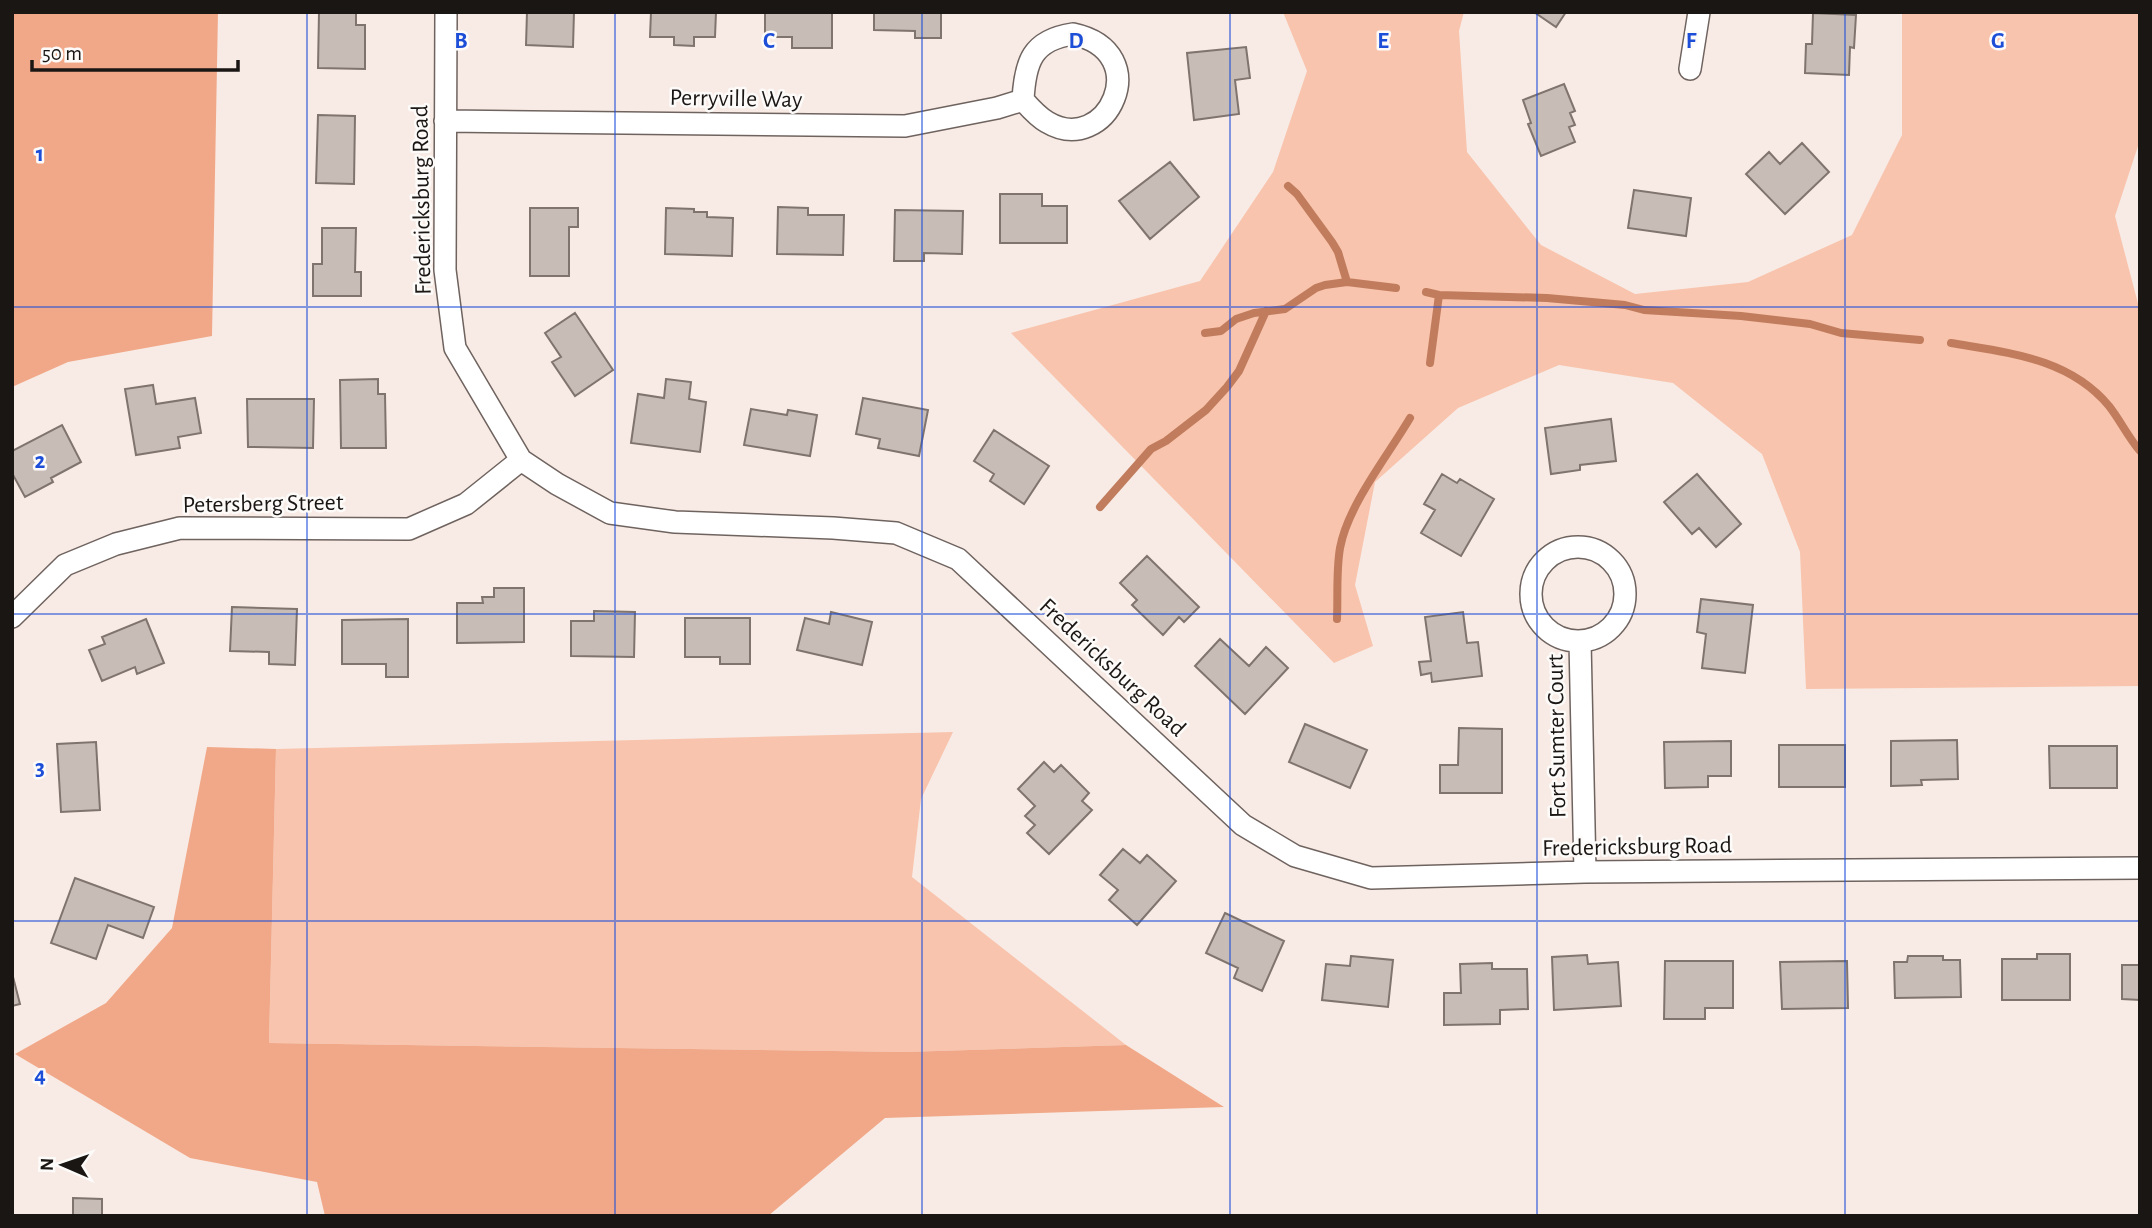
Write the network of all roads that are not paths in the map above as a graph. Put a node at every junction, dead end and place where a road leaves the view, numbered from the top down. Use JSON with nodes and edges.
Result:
{"nodes":[{"id":1,"x":446,"y":12,"type":"edge"},
{"id":2,"x":1699,"y":12,"type":"edge"},
{"id":3,"x":1690,"y":69,"type":"dead end"},
{"id":4,"x":1023,"y":100,"type":"junction"},
{"id":5,"x":445,"y":121,"type":"junction"},
{"id":6,"x":521,"y":460,"type":"junction"},
{"id":7,"x":12,"y":617,"type":"edge"},
{"id":8,"x":1580,"y":641,"type":"junction"},
{"id":9,"x":2140,"y":868,"type":"edge"},
{"id":10,"x":1585,"y":872,"type":"junction"}],
"edges":[{"from":1,"to":5,"type":"street","name":"Fredericksburg Road"},
{"from":2,"to":3,"type":"street"},
{"from":4,"to":4,"type":"street"},
{"from":4,"to":5,"type":"street","name":"Perryville Way"},
{"from":5,"to":6,"type":"street","name":"Fredericksburg Road"},
{"from":6,"to":7,"type":"street","name":"Petersberg Street"},
{"from":6,"to":10,"type":"street","name":"Fredericksburg Road"},
{"from":8,"to":8,"type":"street","name":"Fort Sumter Court"},
{"from":8,"to":10,"type":"street","name":"Fort Sumter Court"},
{"from":9,"to":10,"type":"street","name":"Fredericksburg Road"}]}
